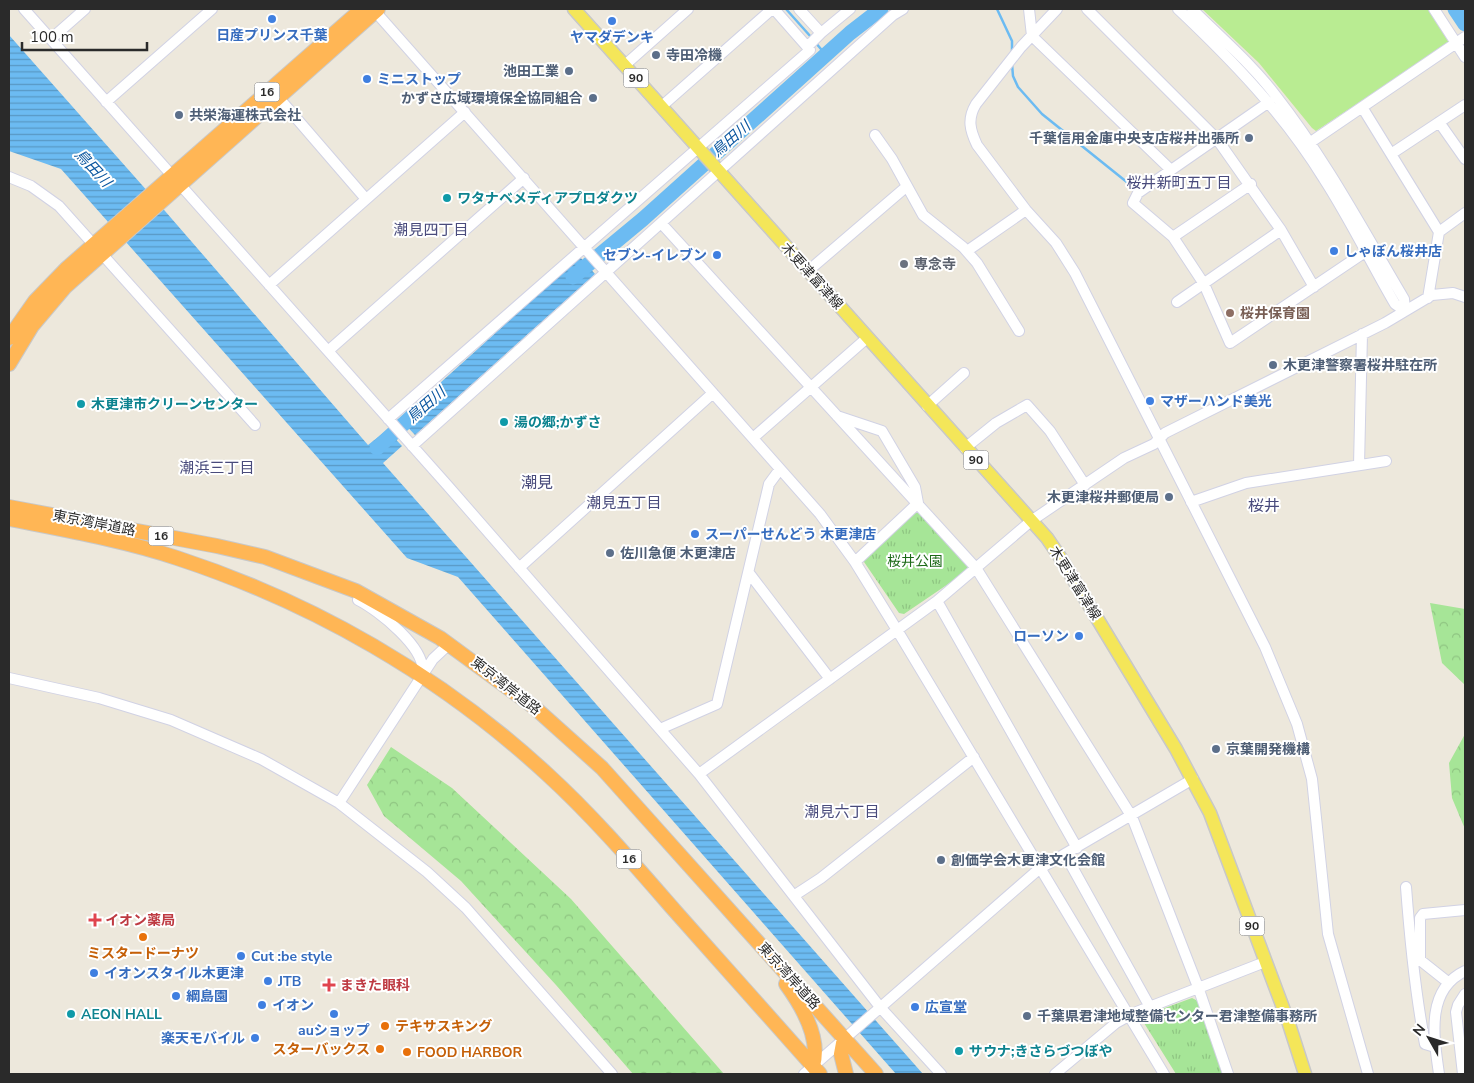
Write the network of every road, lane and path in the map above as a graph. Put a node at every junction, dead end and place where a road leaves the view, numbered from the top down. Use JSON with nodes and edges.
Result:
{"nodes":[{"id":1,"x":24,"y":9,"type":"edge"},
{"id":2,"x":85,"y":9,"type":"edge"},
{"id":3,"x":212,"y":9,"type":"edge"},
{"id":4,"x":372,"y":9,"type":"edge"},
{"id":5,"x":574,"y":9,"type":"edge"},
{"id":6,"x":688,"y":9,"type":"edge"},
{"id":7,"x":773,"y":9,"type":"edge"},
{"id":8,"x":799,"y":9,"type":"edge"},
{"id":9,"x":850,"y":9,"type":"edge"},
{"id":10,"x":903,"y":9,"type":"edge"},
{"id":11,"x":1029,"y":9,"type":"edge"},
{"id":12,"x":1057,"y":9,"type":"edge"},
{"id":13,"x":1087,"y":9,"type":"edge"},
{"id":14,"x":1178,"y":9,"type":"edge"},
{"id":15,"x":1192,"y":9,"type":"edge"},
{"id":16,"x":1434,"y":9,"type":"edge"},
{"id":17,"x":821,"y":33,"type":"junction"},
{"id":18,"x":1032,"y":36,"type":"junction"},
{"id":19,"x":51,"y":39,"type":"junction"},
{"id":20,"x":1461,"y":40,"type":"edge"},
{"id":21,"x":807,"y":47,"type":"junction"},
{"id":22,"x":1465,"y":57,"type":"edge"},
{"id":23,"x":625,"y":65,"type":"junction"},
{"id":24,"x":278,"y":98,"type":"junction"},
{"id":25,"x":106,"y":102,"type":"junction"},
{"id":26,"x":1269,"y":102,"type":"junction"},
{"id":27,"x":1465,"y":105,"type":"edge"},
{"id":28,"x":662,"y":106,"type":"junction"},
{"id":29,"x":1362,"y":107,"type":"junction"},
{"id":30,"x":464,"y":112,"type":"junction"},
{"id":31,"x":1439,"y":122,"type":"junction"},
{"id":32,"x":875,"y":135,"type":"dead end"},
{"id":33,"x":1217,"y":139,"type":"junction"},
{"id":34,"x":1306,"y":144,"type":"junction"},
{"id":35,"x":698,"y":147,"type":"junction"},
{"id":36,"x":1391,"y":154,"type":"junction"},
{"id":37,"x":1465,"y":160,"type":"edge"},
{"id":38,"x":719,"y":170,"type":"junction"},
{"id":39,"x":1171,"y":170,"type":"junction"},
{"id":40,"x":9,"y":177,"type":"edge"},
{"id":41,"x":524,"y":178,"type":"junction"},
{"id":42,"x":176,"y":180,"type":"junction"},
{"id":43,"x":1251,"y":184,"type":"junction"},
{"id":44,"x":906,"y":187,"type":"junction"},
{"id":45,"x":366,"y":199,"type":"junction"},
{"id":46,"x":1026,"y":210,"type":"junction"},
{"id":47,"x":1465,"y":213,"type":"edge"},
{"id":48,"x":661,"y":222,"type":"junction"},
{"id":49,"x":1281,"y":230,"type":"junction"},
{"id":50,"x":1439,"y":232,"type":"junction"},
{"id":51,"x":1173,"y":237,"type":"junction"},
{"id":52,"x":584,"y":247,"type":"junction"},
{"id":53,"x":98,"y":248,"type":"junction"},
{"id":54,"x":967,"y":251,"type":"junction"},
{"id":55,"x":1365,"y":252,"type":"junction"},
{"id":56,"x":808,"y":271,"type":"junction"},
{"id":57,"x":606,"y":272,"type":"junction"},
{"id":58,"x":1204,"y":284,"type":"junction"},
{"id":59,"x":270,"y":285,"type":"junction"},
{"id":60,"x":1314,"y":287,"type":"junction"},
{"id":61,"x":1465,"y":297,"type":"edge"},
{"id":62,"x":1428,"y":298,"type":"junction"},
{"id":63,"x":1177,"y":302,"type":"dead end"},
{"id":64,"x":1405,"y":311,"type":"junction"},
{"id":65,"x":1019,"y":330,"type":"dead end"},
{"id":66,"x":1362,"y":334,"type":"junction"},
{"id":67,"x":9,"y":338,"type":"edge"},
{"id":68,"x":868,"y":338,"type":"junction"},
{"id":69,"x":328,"y":351,"type":"junction"},
{"id":70,"x":9,"y":364,"type":"edge"},
{"id":71,"x":964,"y":373,"type":"dead end"},
{"id":72,"x":810,"y":388,"type":"junction"},
{"id":73,"x":713,"y":393,"type":"junction"},
{"id":74,"x":927,"y":406,"type":"junction"},
{"id":75,"x":836,"y":416,"type":"junction"},
{"id":76,"x":390,"y":421,"type":"junction"},
{"id":77,"x":255,"y":425,"type":"dead end"},
{"id":78,"x":753,"y":438,"type":"junction"},
{"id":79,"x":1159,"y":439,"type":"junction"},
{"id":80,"x":410,"y":443,"type":"junction"},
{"id":81,"x":965,"y":448,"type":"junction"},
{"id":82,"x":1386,"y":461,"type":"dead end"},
{"id":83,"x":1359,"y":465,"type":"junction"},
{"id":84,"x":780,"y":469,"type":"junction"},
{"id":85,"x":1084,"y":485,"type":"junction"},
{"id":86,"x":1191,"y":502,"type":"junction"},
{"id":87,"x":918,"y":503,"type":"junction"},
{"id":88,"x":9,"y":507,"type":"edge"},
{"id":89,"x":9,"y":519,"type":"edge"},
{"id":90,"x":1031,"y":521,"type":"junction"},
{"id":91,"x":856,"y":562,"type":"junction"},
{"id":92,"x":519,"y":568,"type":"junction"},
{"id":93,"x":976,"y":568,"type":"junction"},
{"id":94,"x":749,"y":572,"type":"junction"},
{"id":95,"x":310,"y":573,"type":"junction"},
{"id":96,"x":937,"y":601,"type":"junction"},
{"id":97,"x":898,"y":630,"type":"junction"},
{"id":98,"x":449,"y":644,"type":"junction"},
{"id":99,"x":422,"y":675,"type":"junction"},
{"id":100,"x":9,"y":678,"type":"edge"},
{"id":101,"x":830,"y":678,"type":"junction"},
{"id":102,"x":660,"y":729,"type":"junction"},
{"id":103,"x":974,"y":757,"type":"junction"},
{"id":104,"x":699,"y":774,"type":"junction"},
{"id":105,"x":1193,"y":779,"type":"junction"},
{"id":106,"x":338,"y":802,"type":"junction"},
{"id":107,"x":1132,"y":817,"type":"junction"},
{"id":108,"x":1077,"y":848,"type":"junction"},
{"id":109,"x":1065,"y":854,"type":"junction"},
{"id":110,"x":1039,"y":869,"type":"junction"},
{"id":111,"x":1406,"y":887,"type":"dead end"},
{"id":112,"x":795,"y":895,"type":"junction"},
{"id":113,"x":1465,"y":910,"type":"edge"},
{"id":114,"x":741,"y":922,"type":"junction"},
{"id":115,"x":1265,"y":962,"type":"junction"},
{"id":116,"x":1465,"y":971,"type":"edge"},
{"id":117,"x":1449,"y":983,"type":"junction"},
{"id":118,"x":1198,"y":987,"type":"junction"},
{"id":119,"x":1465,"y":994,"type":"edge"},
{"id":120,"x":880,"y":1006,"type":"junction"},
{"id":121,"x":1150,"y":1007,"type":"junction"},
{"id":122,"x":1129,"y":1016,"type":"junction"},
{"id":123,"x":844,"y":1038,"type":"junction"},
{"id":124,"x":1435,"y":1047,"type":"junction"},
{"id":125,"x":812,"y":1072,"type":"edge"},
{"id":126,"x":612,"y":1074,"type":"edge"},
{"id":127,"x":846,"y":1074,"type":"edge"},
{"id":128,"x":876,"y":1074,"type":"edge"},
{"id":129,"x":941,"y":1074,"type":"edge"},
{"id":130,"x":1055,"y":1074,"type":"edge"},
{"id":131,"x":1164,"y":1074,"type":"edge"},
{"id":132,"x":1228,"y":1074,"type":"edge"},
{"id":133,"x":1306,"y":1074,"type":"edge"},
{"id":134,"x":1368,"y":1074,"type":"edge"},
{"id":135,"x":1439,"y":1074,"type":"edge"},
{"id":136,"x":1463,"y":1074,"type":"edge"}],
"edges":[{"from":1,"to":19,"type":"street"},
{"from":2,"to":19,"type":"street"},
{"from":3,"to":25,"type":"street"},
{"from":4,"to":24,"type":"highway","number":"16"},
{"from":4,"to":30,"type":"street"},
{"from":4,"to":42,"type":"highway","number":"16"},
{"from":5,"to":23,"type":"main road","number":"90"},
{"from":6,"to":23,"type":"street"},
{"from":7,"to":21,"type":"street"},
{"from":7,"to":28,"type":"street"},
{"from":8,"to":17,"type":"street"},
{"from":9,"to":17,"type":"street"},
{"from":10,"to":38,"type":"street"},
{"from":11,"to":18,"type":"street"},
{"from":12,"to":18,"type":"street"},
{"from":13,"to":33,"type":"street"},
{"from":14,"to":26,"type":"street"},
{"from":15,"to":34,"type":"street"},
{"from":16,"to":20,"type":"street"},
{"from":17,"to":21,"type":"street"},
{"from":18,"to":39,"type":"street"},
{"from":18,"to":46,"type":"street"},
{"from":19,"to":25,"type":"street"},
{"from":20,"to":22,"type":"street"},
{"from":20,"to":29,"type":"street"},
{"from":21,"to":35,"type":"street"},
{"from":23,"to":28,"type":"main road","number":"90"},
{"from":24,"to":42,"type":"highway","number":"16"},
{"from":24,"to":45,"type":"street"},
{"from":25,"to":42,"type":"street"},
{"from":26,"to":33,"type":"street"},
{"from":26,"to":34,"type":"street"},
{"from":27,"to":31,"type":"street"},
{"from":28,"to":35,"type":"main road","number":"90"},
{"from":29,"to":34,"type":"street"},
{"from":29,"to":36,"type":"street"},
{"from":30,"to":41,"type":"street"},
{"from":30,"to":45,"type":"street"},
{"from":31,"to":36,"type":"street"},
{"from":31,"to":37,"type":"street"},
{"from":32,"to":44,"type":"street"},
{"from":33,"to":39,"type":"street"},
{"from":33,"to":43,"type":"street"},
{"from":34,"to":55,"type":"street"},
{"from":34,"to":64,"type":"street"},
{"from":35,"to":38,"type":"main road","number":"90"},
{"from":35,"to":52,"type":"street"},
{"from":36,"to":50,"type":"street"},
{"from":38,"to":48,"type":"street"},
{"from":38,"to":56,"type":"main road","name":"木更津富津線","number":"90"},
{"from":39,"to":51,"type":"street"},
{"from":40,"to":53,"type":"street"},
{"from":41,"to":52,"type":"street"},
{"from":41,"to":69,"type":"street"},
{"from":42,"to":53,"type":"highway","number":"16"},
{"from":42,"to":59,"type":"street"},
{"from":43,"to":49,"type":"street"},
{"from":43,"to":51,"type":"street"},
{"from":44,"to":54,"type":"street"},
{"from":44,"to":56,"type":"street"},
{"from":45,"to":59,"type":"street"},
{"from":46,"to":54,"type":"street"},
{"from":46,"to":79,"type":"street"},
{"from":47,"to":50,"type":"street"},
{"from":48,"to":57,"type":"street"},
{"from":48,"to":72,"type":"street"},
{"from":49,"to":58,"type":"street"},
{"from":49,"to":60,"type":"street"},
{"from":50,"to":62,"type":"street"},
{"from":51,"to":58,"type":"street"},
{"from":52,"to":57,"type":"street"},
{"from":52,"to":76,"type":"street"},
{"from":53,"to":67,"type":"highway","number":"16"},
{"from":53,"to":70,"type":"highway","number":"16"},
{"from":53,"to":77,"type":"street"},
{"from":54,"to":65,"type":"street"},
{"from":55,"to":60,"type":"street"},
{"from":55,"to":64,"type":"street"},
{"from":56,"to":68,"type":"main road","name":"木更津富津線","number":"90"},
{"from":57,"to":73,"type":"street"},
{"from":57,"to":80,"type":"street"},
{"from":58,"to":60,"type":"street"},
{"from":58,"to":63,"type":"street"},
{"from":59,"to":69,"type":"street"},
{"from":61,"to":62,"type":"street"},
{"from":62,"to":64,"type":"street"},
{"from":64,"to":66,"type":"street"},
{"from":66,"to":79,"type":"street"},
{"from":66,"to":83,"type":"street"},
{"from":68,"to":72,"type":"street"},
{"from":68,"to":74,"type":"main road","name":"木更津富津線","number":"90"},
{"from":69,"to":76,"type":"street"},
{"from":71,"to":74,"type":"street"},
{"from":72,"to":75,"type":"street"},
{"from":72,"to":78,"type":"street"},
{"from":73,"to":78,"type":"street"},
{"from":73,"to":92,"type":"street"},
{"from":74,"to":81,"type":"main road","name":"木更津富津線","number":"90"},
{"from":75,"to":87,"type":"street"},
{"from":75,"to":87,"type":"street"},
{"from":76,"to":80,"type":"street"},
{"from":78,"to":84,"type":"street"},
{"from":79,"to":85,"type":"street"},
{"from":79,"to":86,"type":"street"},
{"from":80,"to":92,"type":"street"},
{"from":81,"to":85,"type":"street"},
{"from":81,"to":90,"type":"main road","name":"木更津富津線","number":"90"},
{"from":82,"to":83,"type":"street"},
{"from":83,"to":86,"type":"street"},
{"from":84,"to":91,"type":"street"},
{"from":84,"to":94,"type":"street"},
{"from":85,"to":90,"type":"street"},
{"from":86,"to":134,"type":"street"},
{"from":87,"to":91,"type":"street"},
{"from":87,"to":93,"type":"street"},
{"from":88,"to":95,"type":"highway","name":"東京湾岸道路","number":"16"},
{"from":89,"to":99,"type":"highway","name":"東京湾岸道路","number":"16"},
{"from":90,"to":93,"type":"street"},
{"from":90,"to":105,"type":"main road","name":"木更津富津線","number":"90"},
{"from":91,"to":97,"type":"street"},
{"from":92,"to":102,"type":"street"},
{"from":93,"to":96,"type":"street"},
{"from":93,"to":107,"type":"street"},
{"from":94,"to":101,"type":"street"},
{"from":94,"to":102,"type":"street"},
{"from":95,"to":98,"type":"highway","name":"東京湾岸道路","number":"16"},
{"from":95,"to":99,"type":"street"},
{"from":96,"to":97,"type":"street"},
{"from":96,"to":108,"type":"street"},
{"from":97,"to":101,"type":"street"},
{"from":97,"to":103,"type":"street"},
{"from":98,"to":99,"type":"street"},
{"from":98,"to":114,"type":"highway","name":"東京湾岸道路","number":"16"},
{"from":99,"to":106,"type":"street"},
{"from":99,"to":125,"type":"highway","name":"東京湾岸道路","number":"16"},
{"from":100,"to":106,"type":"street"},
{"from":101,"to":104,"type":"street"},
{"from":102,"to":104,"type":"street"},
{"from":103,"to":110,"type":"street"},
{"from":103,"to":112,"type":"street"},
{"from":104,"to":112,"type":"street"},
{"from":105,"to":107,"type":"street"},
{"from":105,"to":115,"type":"main road","name":"木更津富津線","number":"90"},
{"from":106,"to":126,"type":"street"},
{"from":107,"to":108,"type":"street"},
{"from":107,"to":118,"type":"street"},
{"from":108,"to":109,"type":"street"},
{"from":109,"to":110,"type":"street"},
{"from":109,"to":121,"type":"street"},
{"from":110,"to":120,"type":"street"},
{"from":110,"to":122,"type":"street"},
{"from":111,"to":124,"type":"street"},
{"from":112,"to":120,"type":"street"},
{"from":113,"to":117,"type":"street"},
{"from":114,"to":123,"type":"highway","name":"東京湾岸道路","number":"16"},
{"from":114,"to":125,"type":"highway"},
{"from":115,"to":118,"type":"street"},
{"from":115,"to":133,"type":"main road","name":"木更津富津線","number":"90"},
{"from":116,"to":117,"type":"street"},
{"from":117,"to":124,"type":"street"},
{"from":118,"to":121,"type":"street"},
{"from":118,"to":132,"type":"street"},
{"from":119,"to":136,"type":"street"},
{"from":120,"to":123,"type":"street"},
{"from":120,"to":129,"type":"street"},
{"from":121,"to":122,"type":"street"},
{"from":122,"to":130,"type":"street"},
{"from":122,"to":131,"type":"street"},
{"from":123,"to":125,"type":"street"},
{"from":123,"to":127,"type":"highway"},
{"from":123,"to":128,"type":"highway","name":"東京湾岸道路","number":"16"},
{"from":124,"to":135,"type":"street"}]}
